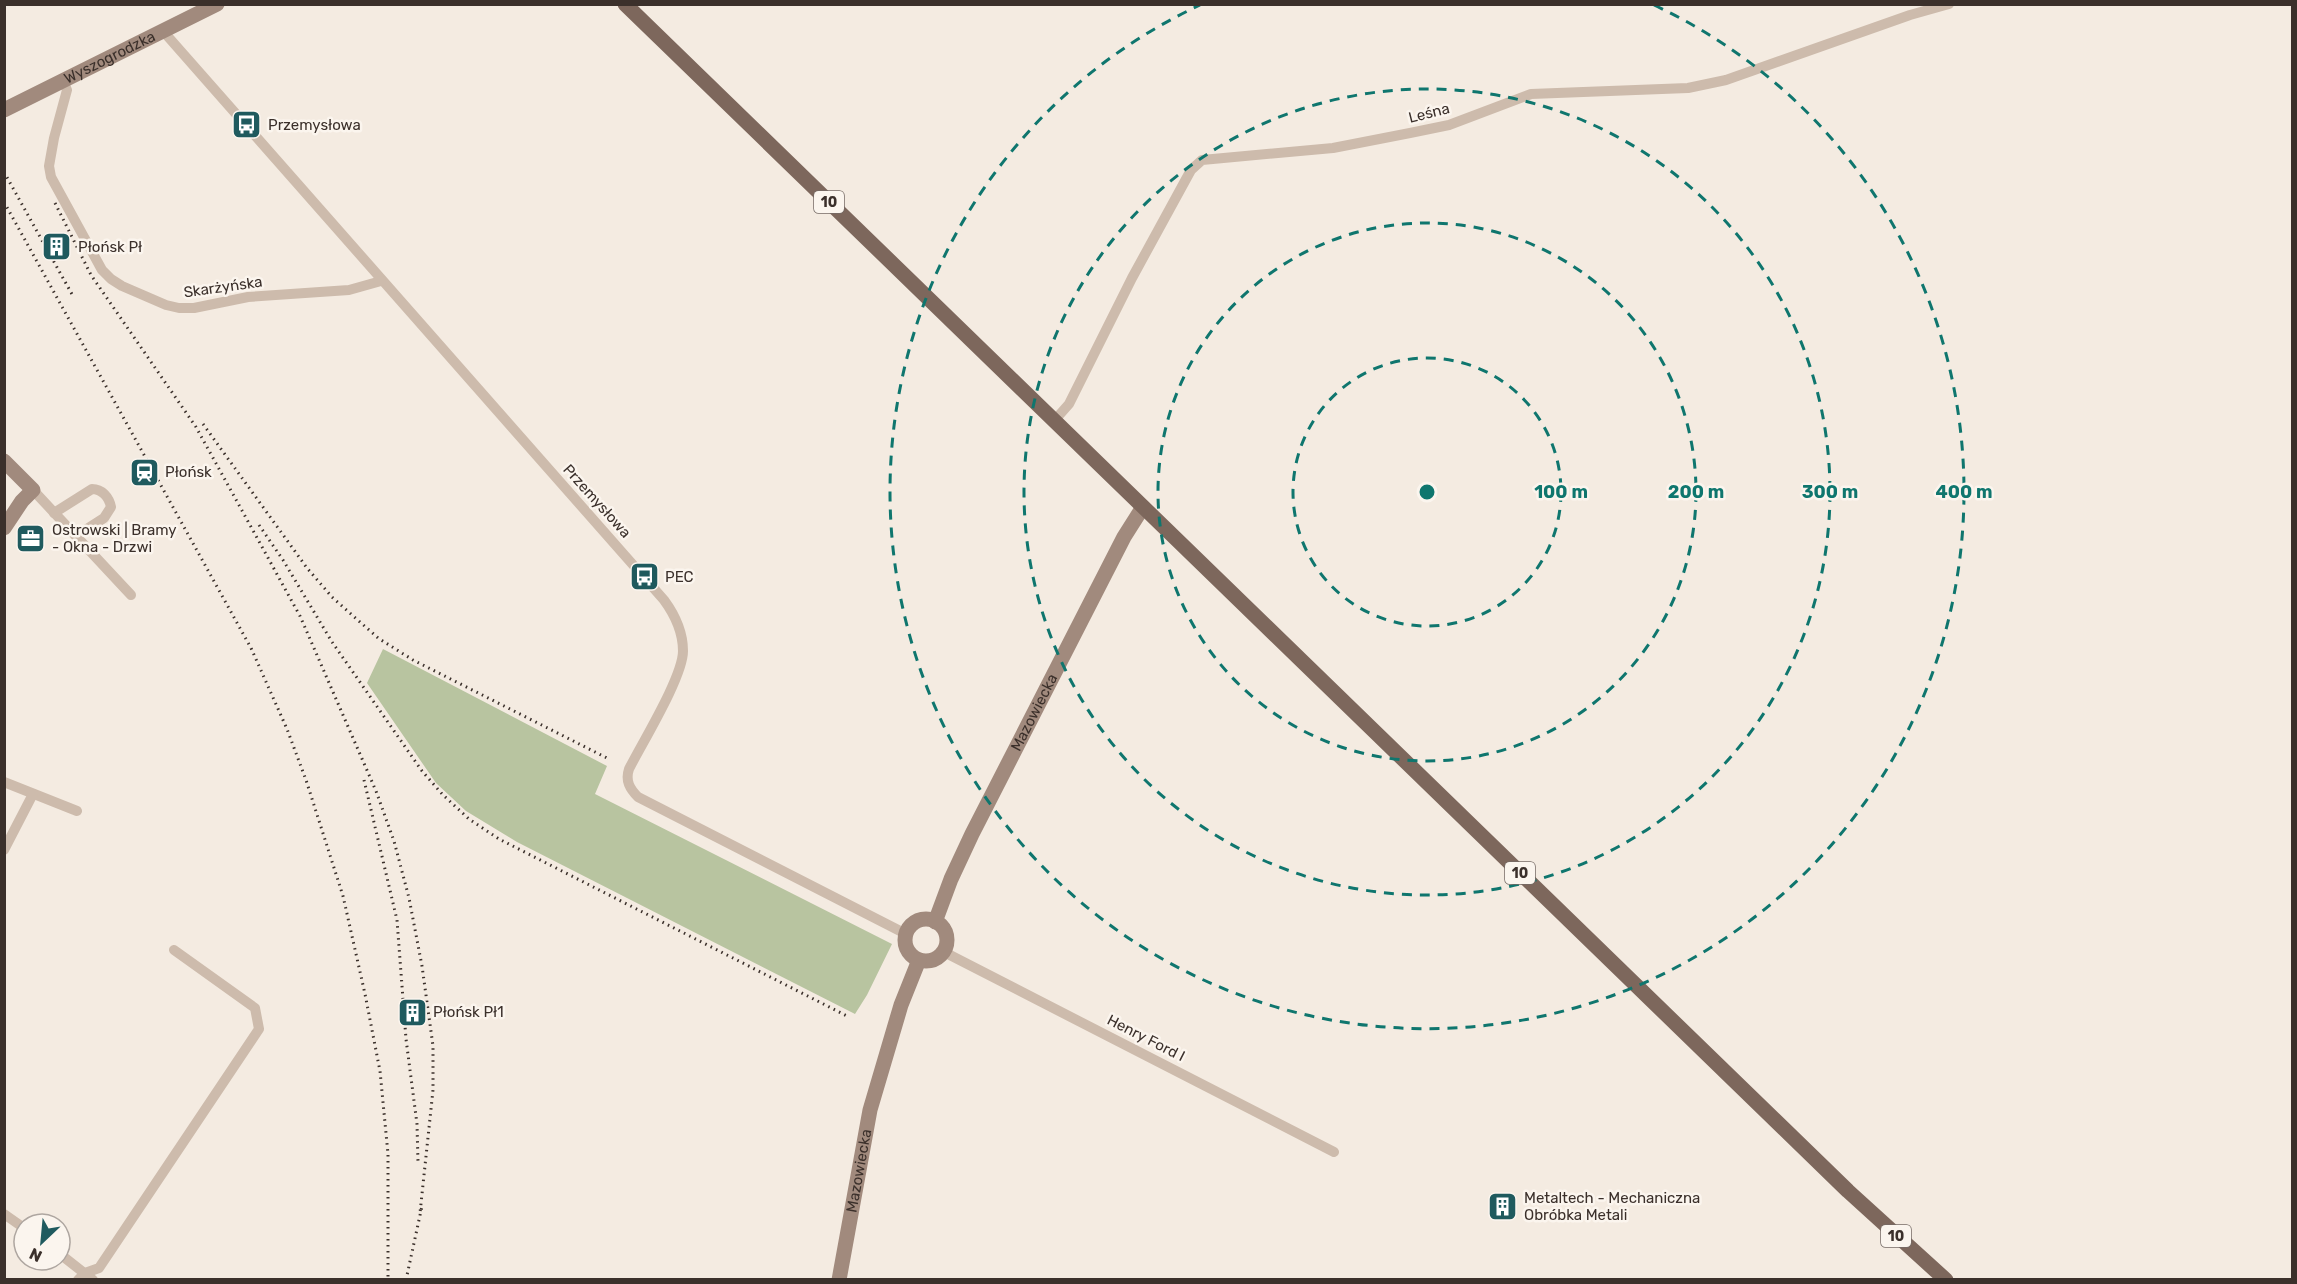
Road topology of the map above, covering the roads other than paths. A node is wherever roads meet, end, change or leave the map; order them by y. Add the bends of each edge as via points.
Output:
1 (217, 4) edge
2 (625, 4) edge
3 (1949, 4) edge
4 (163, 31) junction
5 (63, 81) junction
6 (4, 111) edge
7 (381, 281) junction
8 (1054, 421) junction
9 (4, 461) edge
10 (33, 490) junction
11 (1143, 507) junction
12 (54, 513) junction
13 (4, 528) edge
14 (76, 536) junction
15 (131, 595) dead end
16 (4, 782) edge
17 (33, 794) junction
18 (77, 811) dead end
19 (4, 850) edge
20 (935, 922) junction
21 (906, 934) junction
22 (174, 950) dead end
23 (944, 952) junction
24 (920, 960) junction
25 (1334, 1152) dead end
26 (72, 1265) edge
27 (85, 1277) edge
28 (839, 1280) edge
29 (1946, 1280) edge

1 - 4 street, Wyszogrodzka
2 - 8 main road, 10
3 - 8 street, Leśna via 1726,81 1688,88 1531,94 1449,125 1410,133 1333,148 1202,160 1191,170 1132,278 1069,404
4 - 5 street, Wyszogrodzka
4 - 7 street, Przemysłowa
5 - 6 street, Wyszogrodzka
5 - 7 street, Skarżyńska via 67,90 54,138 51,177 102,270 111,279 166,306 179,308 248,297 349,290
7 - 21 street, Przemysłowa via 673,612 681,632 683,653 678,674 629,769 630,790
8 - 11 main road, 10
9 - 10 street
10 - 12 street
10 - 13 street
11 - 20 street, Mazowiecka via 1118,546 972,834
11 - 29 main road, 10 via 1848,1191
12 - 14 street
12 - 14 street via 92,489 107,497 111,507 108,514
14 - 15 street
16 - 17 street
17 - 18 street
17 - 19 street
20 - 21 street via 921,920
20 - 23 street via 945,931
21 - 24 street via 907,949
22 - 27 street via 255,1008 259,1029 99,1268
23 - 24 street via 935,959
23 - 25 street, Henry Ford I
24 - 28 street, Mazowiecka via 901,1005 870,1110
26 - 27 street

